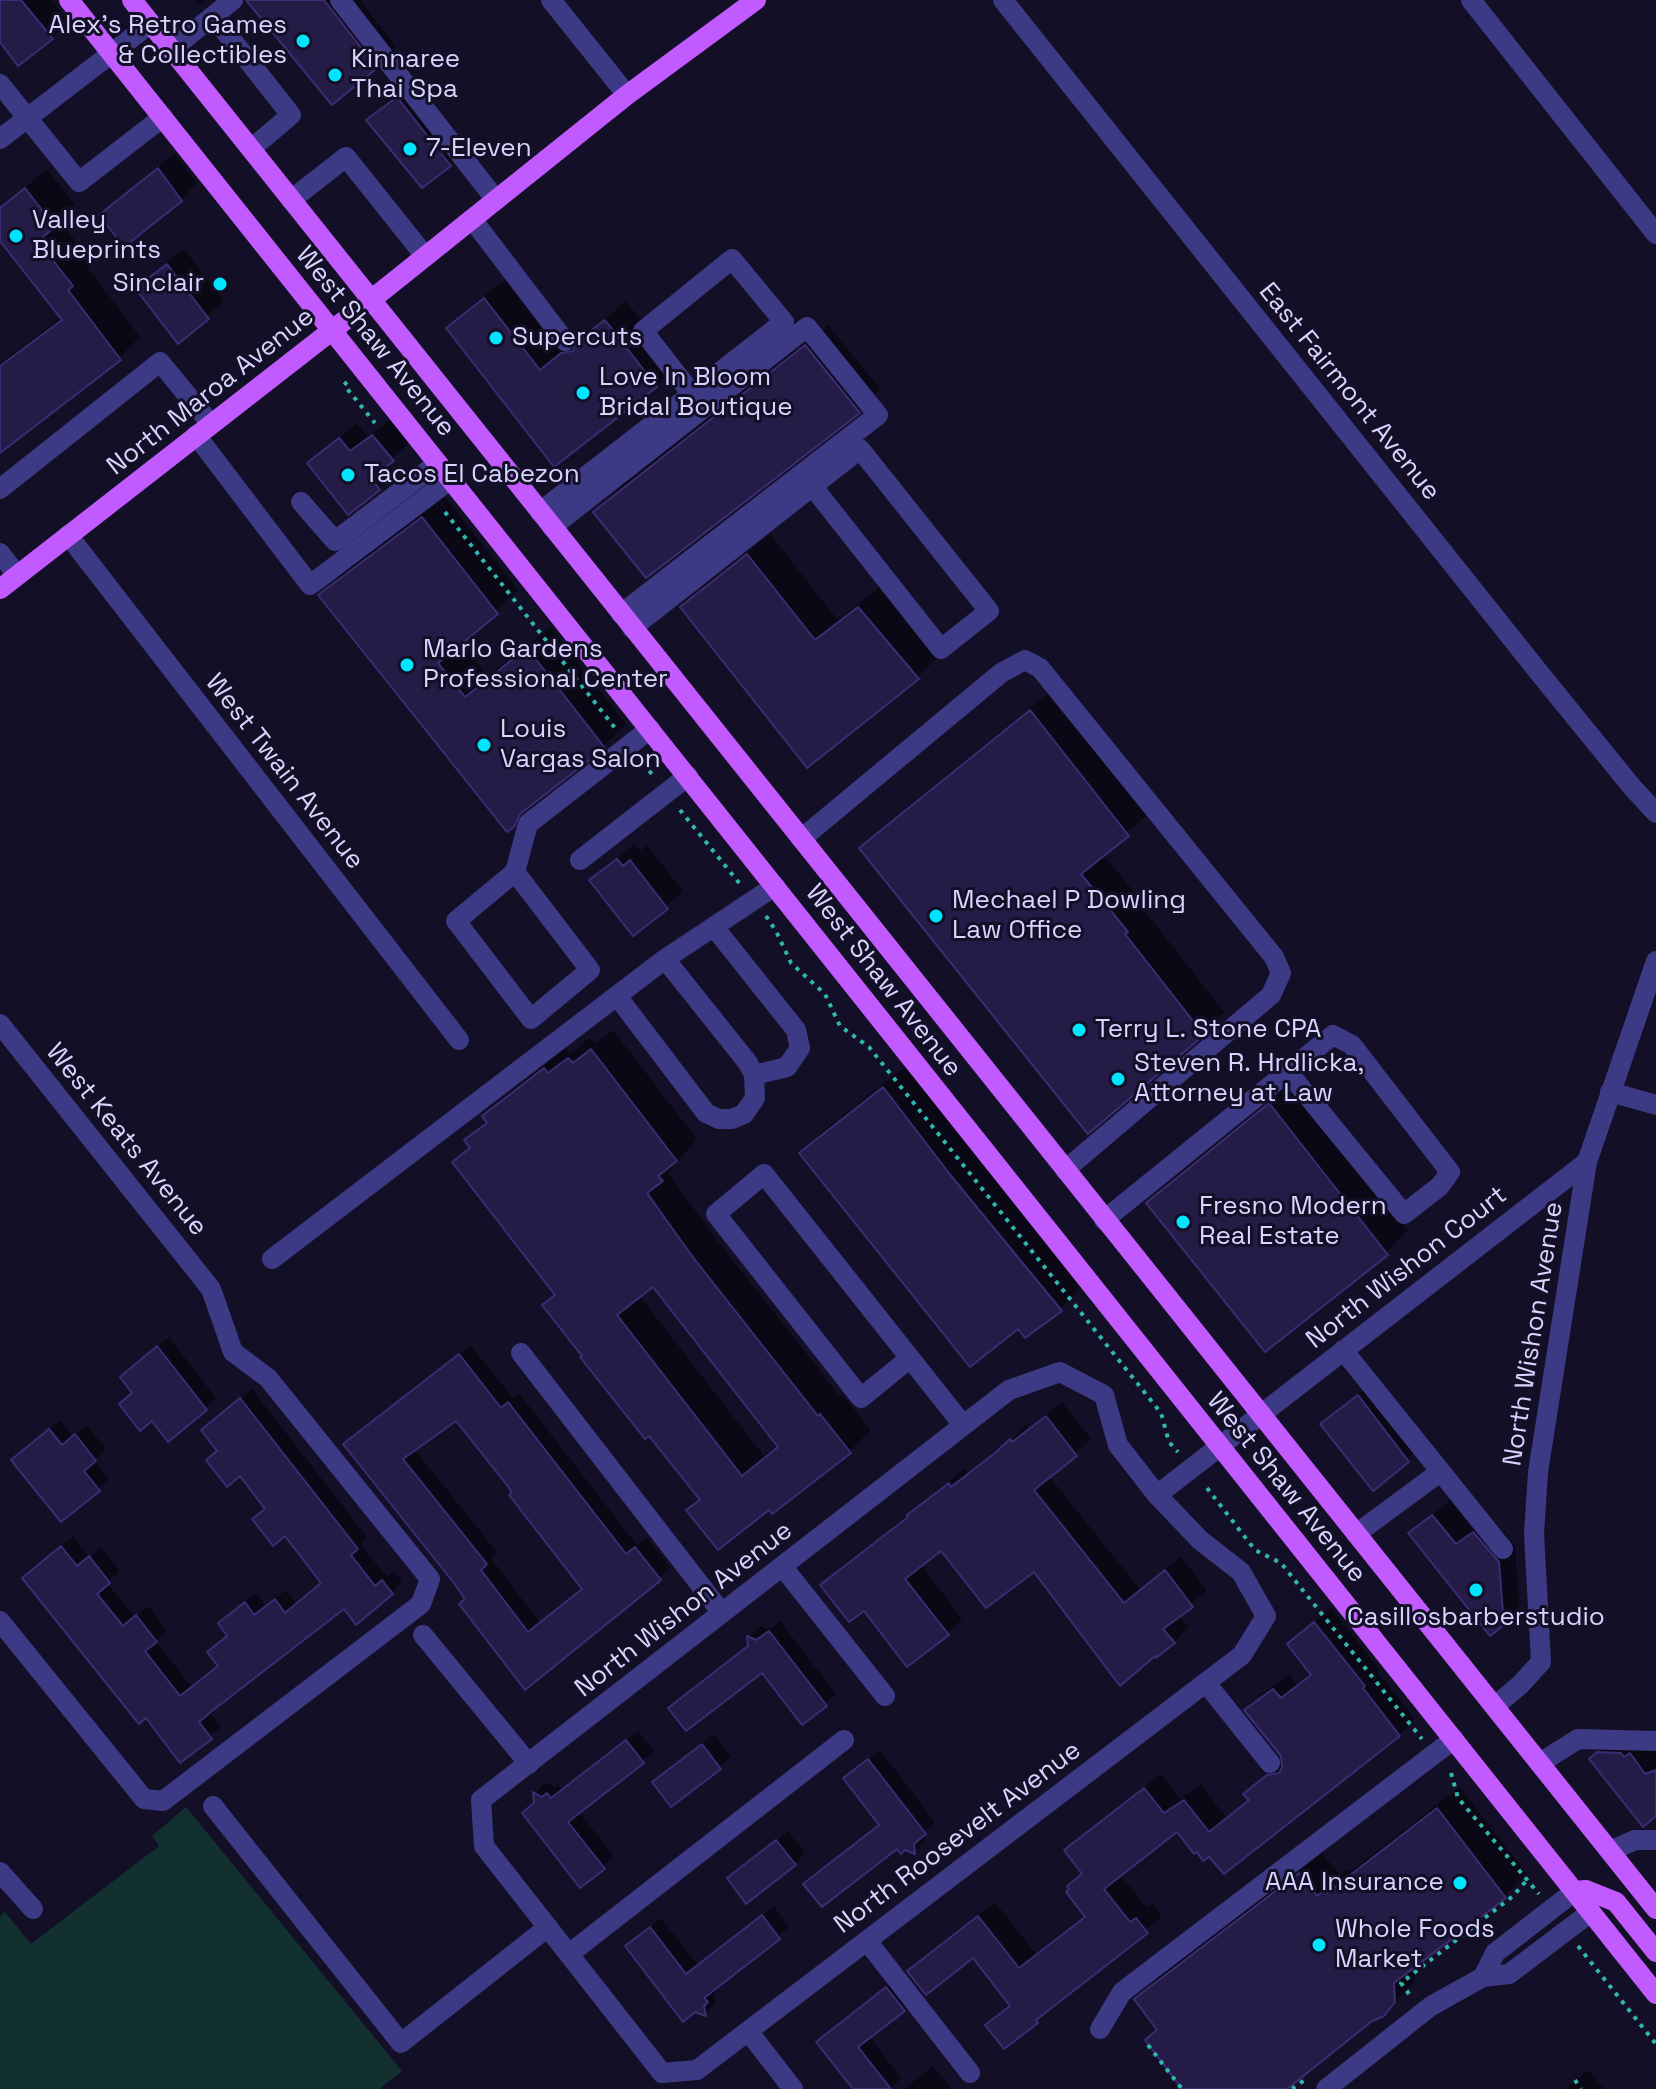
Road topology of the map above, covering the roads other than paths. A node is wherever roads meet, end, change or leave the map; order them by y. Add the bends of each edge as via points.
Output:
1 (69, 0) edge
2 (132, 0) edge
3 (233, 0) edge
4 (340, 0) edge
5 (551, 0) edge
6 (756, 0) edge
7 (1003, 0) edge
8 (1471, 0) edge
9 (213, 16) junction
10 (151, 23) junction
11 (172, 49) junction
12 (112, 54) junction
13 (0, 84) edge
14 (627, 95) junction
15 (163, 117) junction
16 (27, 118) junction
17 (0, 139) edge
18 (251, 149) junction
19 (291, 200) junction
20 (496, 200) junction
21 (472, 219) junction
22 (1656, 234) edge
23 (425, 256) junction
24 (371, 300) junction
25 (332, 330) junction
26 (565, 341) dead end
27 (692, 394) junction
28 (204, 430) junction
29 (445, 471) junction
30 (813, 487) junction
31 (0, 489) edge
32 (301, 502) dead end
33 (546, 520) junction
34 (68, 535) junction
35 (0, 553) edge
36 (17, 575) junction
37 (0, 589) edge
38 (627, 621) junction
39 (650, 729) junction
40 (688, 776) junction
41 (1656, 813) edge
42 (801, 839) junction
43 (580, 860) dead end
44 (515, 872) junction
45 (775, 886) junction
46 (714, 927) junction
47 (665, 959) junction
48 (1656, 961) edge
49 (617, 996) junction
50 (0, 1024) edge
51 (459, 1040) dead end
52 (1288, 1072) junction
53 (754, 1075) junction
54 (1610, 1092) junction
55 (1656, 1105) edge
56 (1587, 1162) junction
57 (1065, 1170) junction
58 (1104, 1220) junction
59 (272, 1259) dead end
60 (1343, 1350) junction
61 (521, 1353) dead end
62 (910, 1358) junction
63 (1260, 1414) junction
64 (963, 1425) junction
65 (1219, 1446) junction
66 (1440, 1472) junction
67 (1157, 1495) junction
68 (1356, 1534) junction
69 (1503, 1549) dead end
70 (782, 1566) junction
71 (722, 1613) junction
72 (1266, 1616) joint
73 (0, 1621) edge
74 (423, 1635) dead end
75 (1206, 1683) junction
76 (885, 1696) dead end
77 (1495, 1706) junction
78 (1454, 1739) junction
79 (844, 1740) dead end
80 (1656, 1741) edge
81 (1270, 1763) dead end
82 (1540, 1763) junction
83 (529, 1764) junction
84 (213, 1806) dead end
85 (1656, 1840) edge
86 (1610, 1851) junction
87 (0, 1872) edge
88 (1575, 1891) junction
89 (33, 1909) dead end
90 (1656, 1909) edge
91 (1591, 1912) junction
92 (548, 1927) junction
93 (867, 1941) junction
94 (1656, 1952) edge
95 (569, 1954) junction
96 (1483, 1977) junction
97 (1656, 1994) edge
98 (1100, 2029) dead end
99 (748, 2031) junction
100 (662, 2073) joint
101 (970, 2073) dead end
102 (1321, 2080) edge
103 (793, 2089) edge

1 - 12 main road, West Shaw Avenue
2 - 10 main road, West Shaw Avenue
3 - 9 street
4 - 20 street
5 - 14 street
6 - 14 main road, North Maroa Avenue
7 - 41 street, East Fairmont Avenue
8 - 22 street
9 - 11 street
9 - 18 street via 291,115
10 - 11 main road, West Shaw Avenue
10 - 12 street
11 - 18 main road, West Shaw Avenue
12 - 15 main road, West Shaw Avenue
12 - 16 street
13 - 16 street
14 - 20 main road, North Maroa Avenue
15 - 16 street via 79,182
15 - 25 main road, West Shaw Avenue
16 - 17 street
18 - 19 main road, West Shaw Avenue
19 - 23 street via 346,157
19 - 24 main road, West Shaw Avenue
20 - 21 main road, North Maroa Avenue
21 - 23 main road, North Maroa Avenue
21 - 26 street
23 - 24 main road, North Maroa Avenue
24 - 25 main road, North Maroa Avenue
24 - 33 main road, West Shaw Avenue
25 - 28 main road, North Maroa Avenue
25 - 29 main road, West Shaw Avenue
27 - 27 street via 784,322 732,259 643,331
27 - 33 street
28 - 29 street via 310,585
28 - 31 street via 160,362
28 - 34 main road, North Maroa Avenue
29 - 32 street via 335,541
29 - 39 main road, West Shaw Avenue
30 - 30 street via 860,449 989,611 941,649
30 - 38 street
33 - 38 main road, West Shaw Avenue
33 - 38 street via 807,327 878,415
34 - 36 main road, North Maroa Avenue
34 - 51 street, West Twain Avenue
35 - 36 street
36 - 37 main road, North Maroa Avenue
38 - 42 main road, West Shaw Avenue
39 - 40 main road, West Shaw Avenue
39 - 44 street via 528,824
40 - 43 street
40 - 45 main road, West Shaw Avenue
42 - 57 main road, West Shaw Avenue
42 - 57 street via 1001,673 1025,660 1040,668 1274,957 1281,973 1271,995
44 - 44 street via 456,921 531,1019 590,970
45 - 46 street
45 - 65 main road, West Shaw Avenue
46 - 47 street
46 - 53 street via 796,1030 800,1048 787,1067
47 - 49 street
47 - 53 street
48 - 54 street, North Wishon Avenue
49 - 53 street via 706,1113 719,1119 744,1114 755,1098
49 - 59 street
50 - 73 street, West Keats Avenue via 211,1289 233,1352 268,1378 430,1579 421,1604 163,1801 144,1799
52 - 52 street via 1333,1035 1352,1045 1450,1172 1404,1214
52 - 58 street
54 - 55 street
54 - 56 street, North Wishon Avenue
56 - 60 street, North Wishon Court
56 - 77 street, North Wishon Avenue via 1538,1472 1534,1534 1541,1662
57 - 58 main road, West Shaw Avenue
58 - 63 main road, West Shaw Avenue
60 - 63 street, North Wishon Court
60 - 66 street
61 - 71 street
62 - 62 street via 764,1174 716,1214 861,1398
62 - 64 street
63 - 65 street
63 - 68 main road, West Shaw Avenue
64 - 67 street, North Wishon Avenue via 1009,1390 1060,1372 1104,1395 1118,1445
64 - 70 street, North Wishon Avenue
65 - 67 street
65 - 78 main road, West Shaw Avenue
66 - 68 street
66 - 69 street
67 - 72 street, North Wishon Avenue via 1200,1540 1241,1572
68 - 77 main road, West Shaw Avenue
70 - 71 street, North Wishon Avenue
70 - 76 street
71 - 83 street, North Wishon Avenue
72 - 75 street, North Roosevelt Avenue via 1242,1655
74 - 83 street
75 - 81 street
75 - 93 street, North Roosevelt Avenue
77 - 82 main road, West Shaw Avenue
78 - 88 main road, West Shaw Avenue
78 - 98 street via 1122,1992
79 - 95 street
80 - 82 street via 1578,1739
82 - 86 main road, West Shaw Avenue
83 - 92 street, North Wishon Avenue via 481,1800 484,1846
84 - 92 street via 401,2043
85 - 86 street via 1635,1840
86 - 90 main road, West Shaw Avenue
87 - 89 street
88 - 91 main road, West Shaw Avenue
88 - 94 main road via 1616,1902
88 - 96 street via 1495,1953
91 - 96 street via 1509,1974
91 - 97 main road, West Shaw Avenue
92 - 95 street, North Wishon Avenue
93 - 99 street, North Roosevelt Avenue
93 - 101 street
95 - 100 street, North Wishon Avenue
96 - 102 street
99 - 100 street, North Roosevelt Avenue via 697,2070
99 - 103 street

